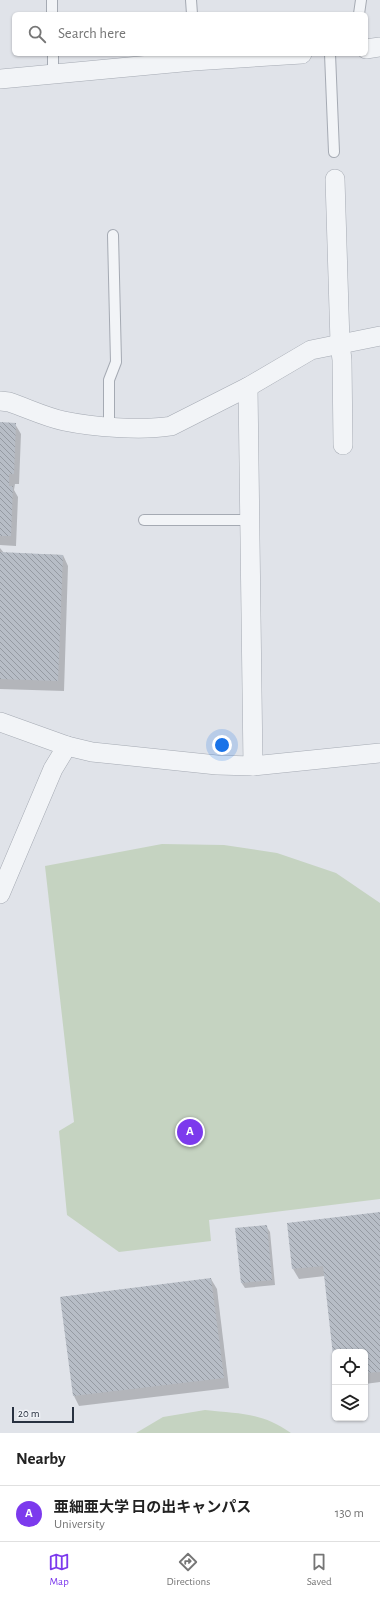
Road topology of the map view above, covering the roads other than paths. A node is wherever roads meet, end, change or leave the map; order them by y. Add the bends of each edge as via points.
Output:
1 (52, 0) edge
2 (192, 0) edge
3 (361, 0) edge
4 (52, 12) edge
5 (192, 12) edge
6 (359, 12) edge
7 (380, 47) edge
8 (368, 49) edge
9 (53, 56) edge
10 (229, 56) edge
11 (330, 56) edge
12 (193, 57) edge
13 (53, 74) junction
14 (0, 79) edge
15 (334, 152) dead end
16 (335, 179) dead end
17 (113, 235) dead end
18 (380, 336) edge
19 (340, 343) junction
20 (248, 387) junction
21 (0, 401) edge
22 (109, 427) junction
23 (343, 445) dead end
24 (144, 520) dead end
25 (250, 520) junction
26 (0, 722) edge
27 (67, 746) junction
28 (380, 752) edge
29 (253, 766) junction
30 (0, 894) edge

1 - 4 lane
2 - 5 lane
3 - 6 lane
7 - 8 street
9 - 13 lane
10 - 12 street
11 - 15 lane
12 - 13 street
13 - 14 street
16 - 19 street
17 - 22 lane via 116,362 109,380
18 - 19 street
19 - 20 street via 311,350
19 - 23 street
20 - 22 street via 171,426
20 - 25 street
21 - 22 street via 63,421
24 - 25 lane
25 - 29 street
26 - 27 street
27 - 29 street via 92,752 217,765
27 - 30 street via 53,769
28 - 29 street

